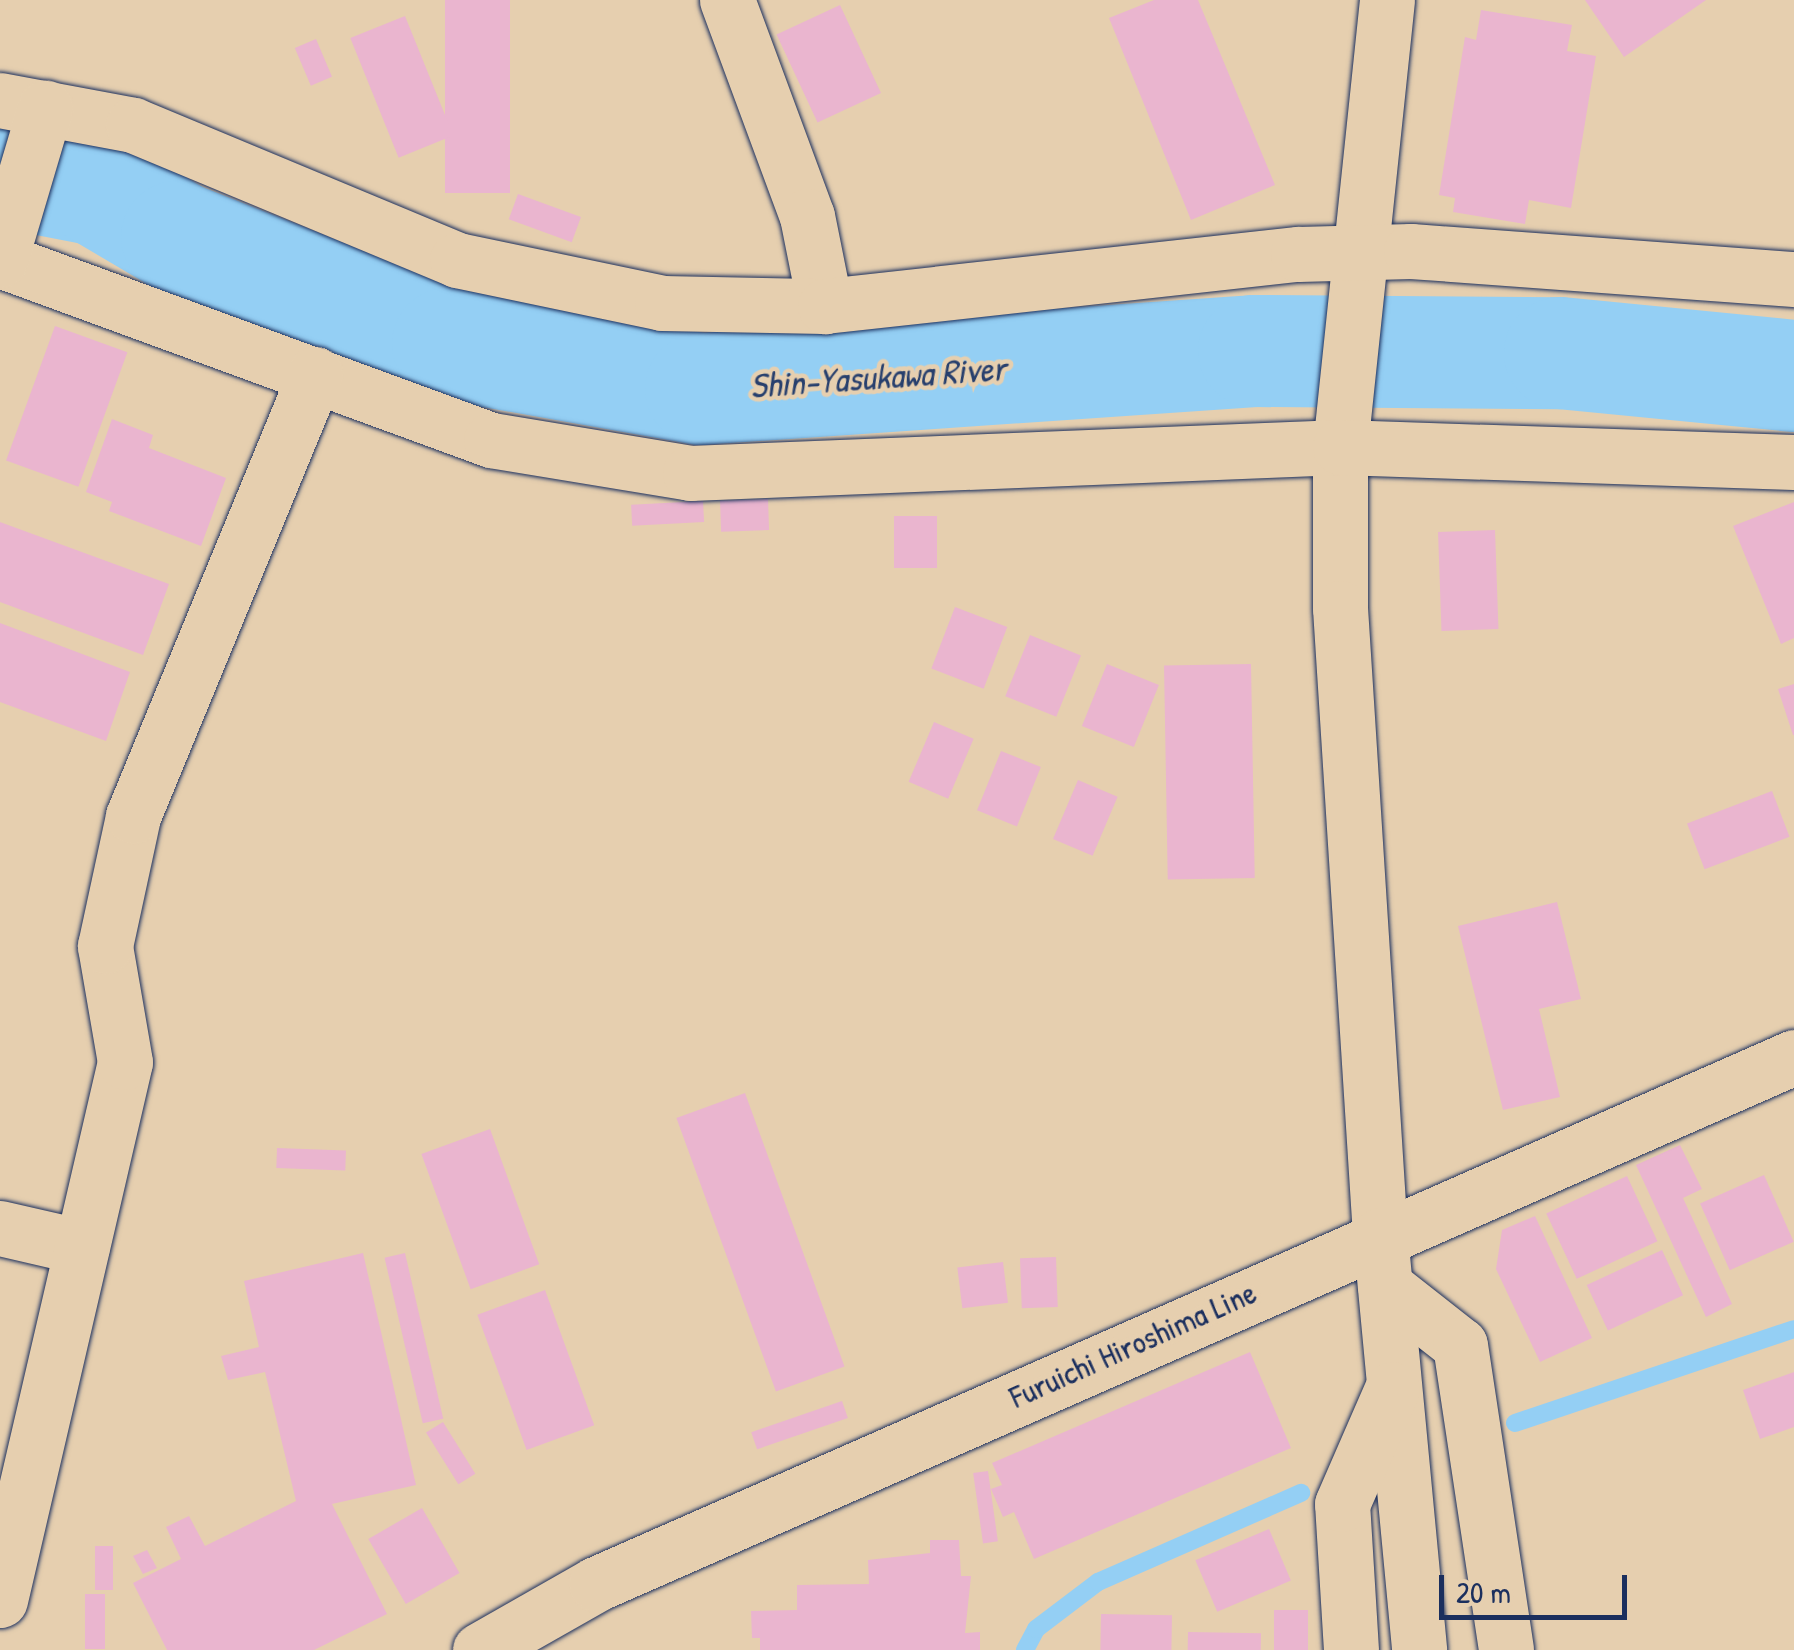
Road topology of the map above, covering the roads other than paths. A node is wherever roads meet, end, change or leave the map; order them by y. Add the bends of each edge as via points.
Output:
1 (728, 0) edge
2 (1387, 0) edge
3 (28, 115) edge
4 (2, 255) edge
5 (1359, 267) junction
6 (1794, 279) edge
7 (825, 306) junction
8 (316, 374) junction
9 (1342, 429) junction
10 (1794, 462) edge
11 (1794, 1057) edge
12 (0, 1228) edge
13 (82, 1247) junction
14 (1382, 1260) junction
15 (1394, 1384) junction
16 (16, 1460) edge
17 (0, 1600) edge
18 (480, 1650) edge
19 (1351, 1650) edge
20 (1420, 1650) edge
21 (1506, 1650) edge

1 - 7 street via 807,216
2 - 5 street
3 - 4 street
3 - 7 street via 133,125 457,260 662,303
4 - 8 street
5 - 6 street via 1411,251
5 - 7 street via 1298,254
5 - 9 street
8 - 9 street via 491,440 690,474
8 - 13 street via 133,816 105,946 126,1062
9 - 10 street
9 - 14 street via 1340,608
11 - 14 street, Furuichi Hiroshima Line
12 - 13 street
13 - 16 street
14 - 15 street
14 - 18 street, Furuichi Hiroshima Line via 596,1584
14 - 21 street via 1460,1346
15 - 19 street via 1342,1504
15 - 20 street
16 - 17 street

